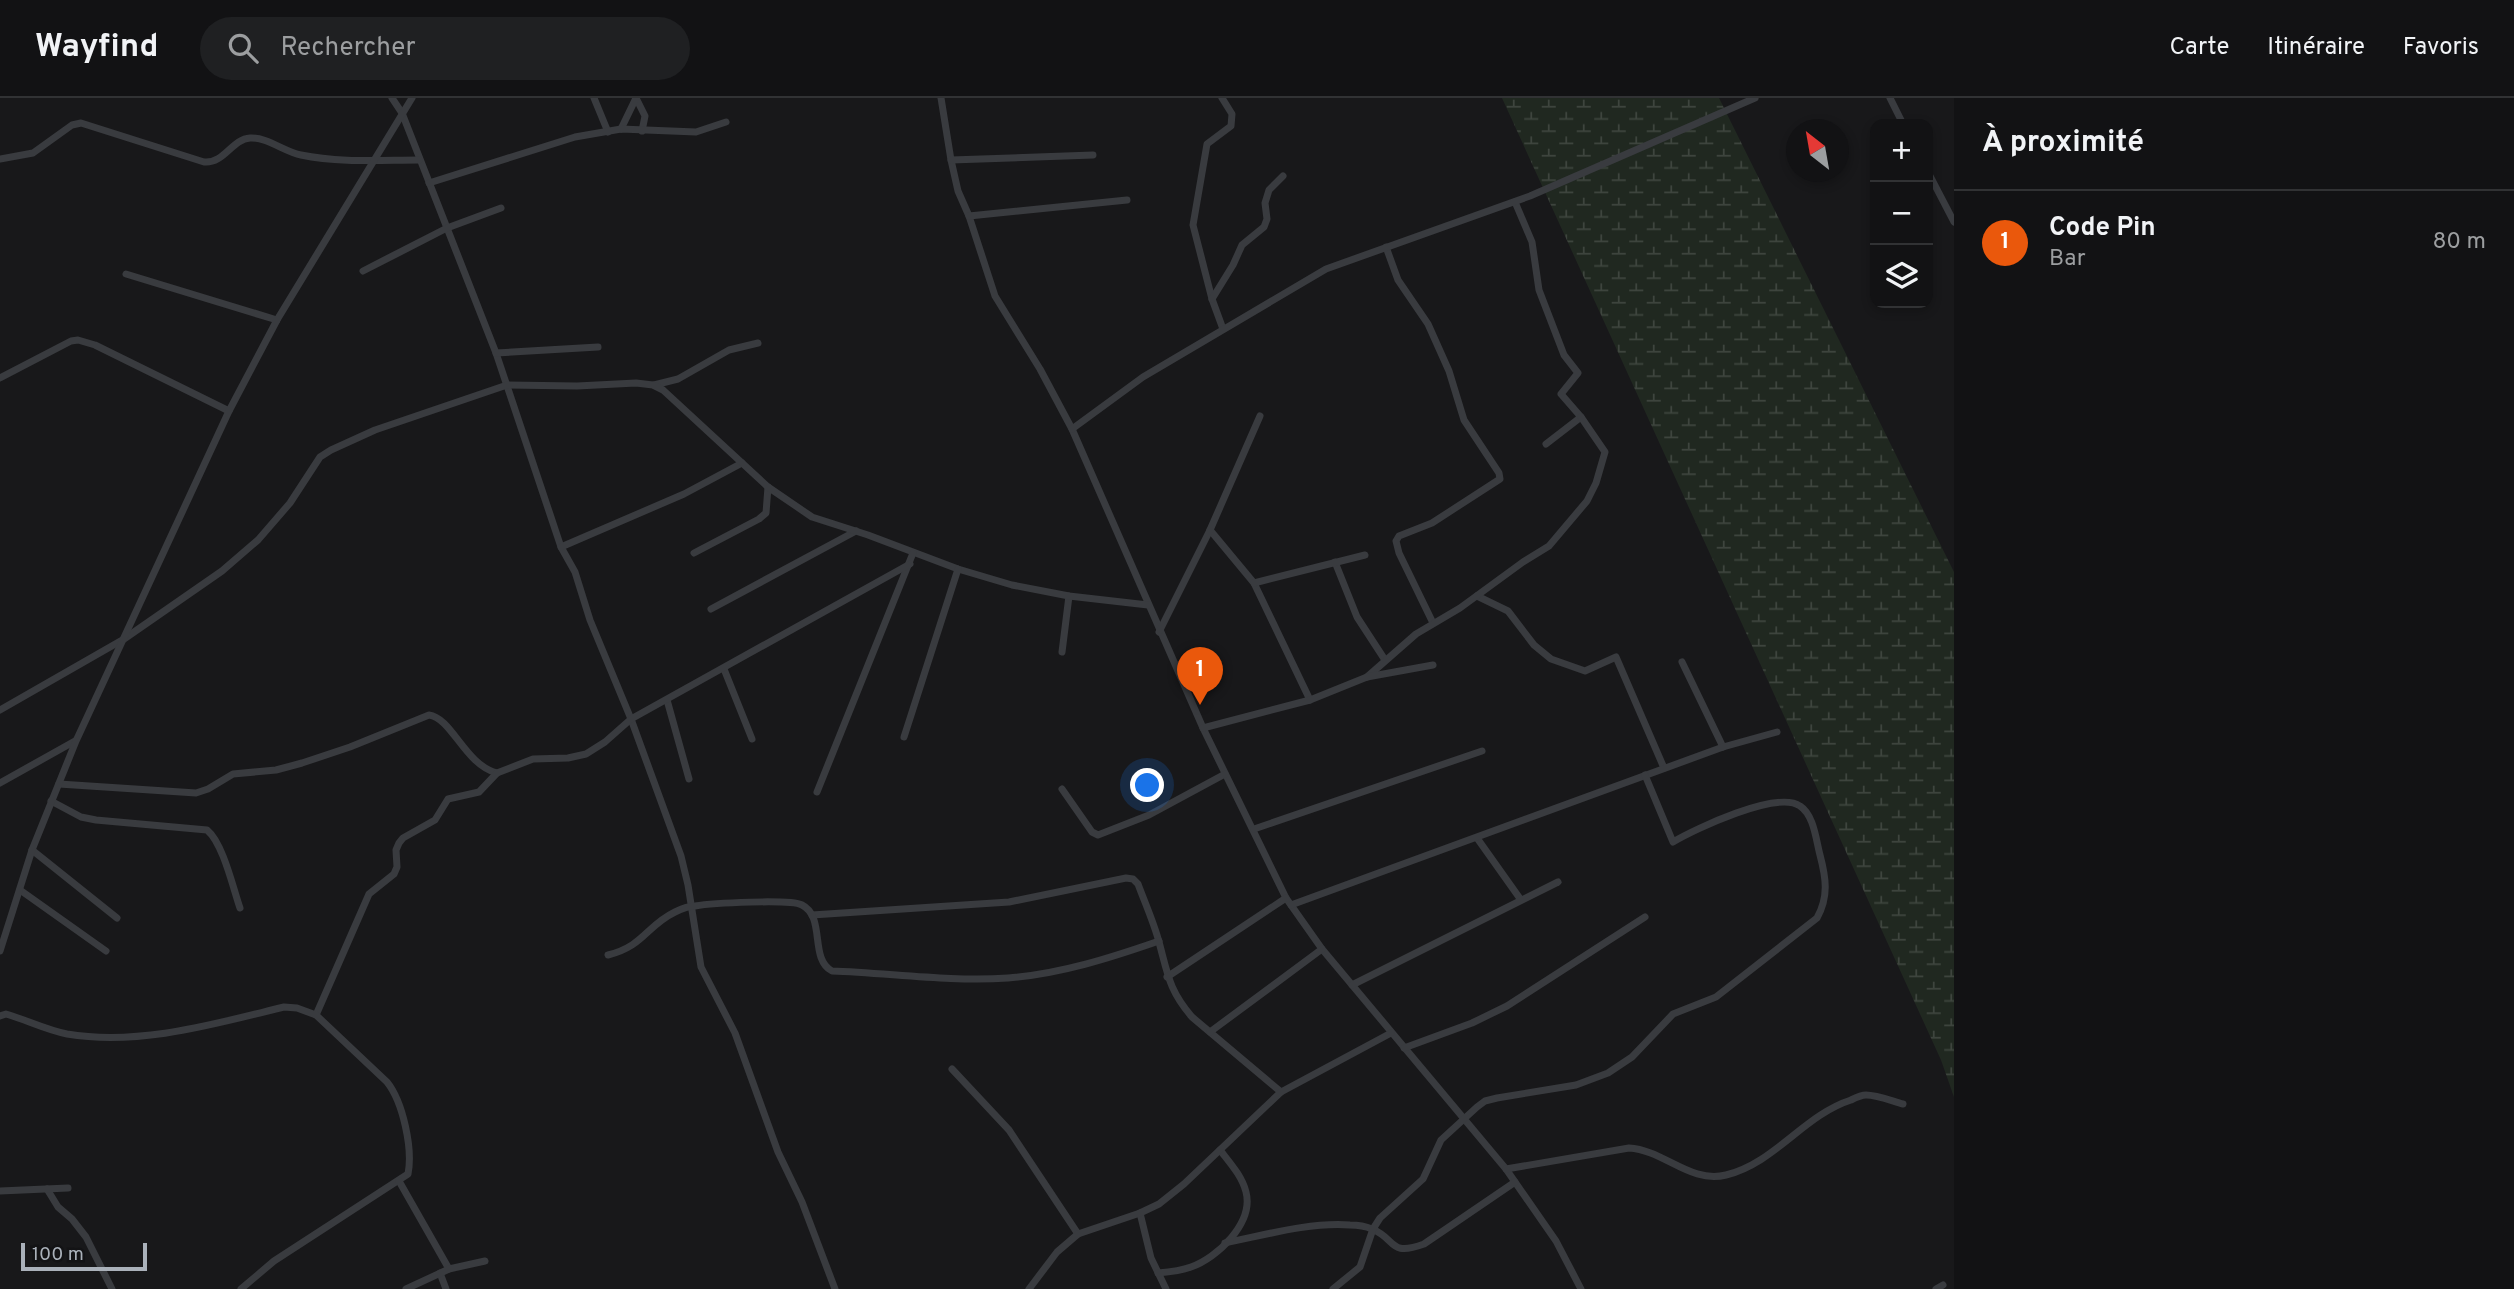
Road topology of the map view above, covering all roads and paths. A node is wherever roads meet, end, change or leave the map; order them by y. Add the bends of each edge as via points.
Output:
1 (392, 98) edge
2 (412, 98) edge
3 (594, 98) edge
4 (636, 98) edge
5 (941, 98) edge
6 (1222, 98) edge
7 (1755, 98) edge
8 (1890, 98) edge
9 (402, 113) junction
10 (1900, 119) edge
11 (726, 122) dead end
12 (621, 130) junction
13 (642, 131) junction
14 (608, 132) junction
15 (1093, 155) dead end
16 (0, 159) edge
17 (374, 160) junction
18 (419, 160) junction
19 (951, 160) junction
20 (1283, 176) dead end
21 (1933, 182) edge
22 (429, 183) junction
23 (1127, 200) dead end
24 (1515, 202) junction
25 (501, 208) dead end
26 (969, 216) junction
27 (1954, 222) edge
28 (447, 228) junction
29 (1386, 247) junction
30 (363, 271) dead end
31 (126, 274) dead end
32 (1212, 299) junction
33 (277, 320) junction
34 (1223, 329) junction
35 (758, 343) dead end
36 (598, 347) dead end
37 (496, 353) junction
38 (0, 378) edge
39 (508, 385) junction
40 (653, 385) junction
41 (229, 411) junction
42 (1260, 416) dead end
43 (1581, 417) junction
44 (1072, 429) junction
45 (1546, 443) dead end
46 (742, 463) junction
47 (768, 487) junction
48 (1210, 530) junction
49 (856, 531) junction
50 (561, 547) junction
51 (695, 553) dead end
52 (913, 553) junction
53 (1365, 555) dead end
54 (1335, 562) junction
55 (909, 565) junction
56 (958, 569) junction
57 (1254, 583) junction
58 (1069, 596) junction
59 (1476, 596) junction
60 (1148, 606) junction
61 (711, 610) dead end
62 (1433, 623) junction
63 (1159, 632) junction
64 (124, 639) junction
65 (1062, 652) dead end
66 (1385, 660) junction
67 (1682, 662) dead end
68 (1433, 665) dead end
69 (724, 669) junction
70 (1367, 677) junction
71 (667, 700) junction
72 (1310, 700) junction
73 (0, 710) edge
74 (631, 719) junction
75 (1203, 727) junction
76 (1777, 732) dead end
77 (904, 737) dead end
78 (751, 738) dead end
79 (76, 741) junction
80 (1723, 747) junction
81 (1482, 751) dead end
82 (1664, 768) junction
83 (497, 773) junction
84 (1225, 774) junction
85 (1645, 775) junction
86 (689, 779) dead end
87 (0, 782) edge
88 (59, 784) junction
89 (1062, 789) dead end
90 (817, 792) dead end
91 (51, 801) junction
92 (1254, 829) junction
93 (1477, 838) junction
94 (32, 850) junction
95 (1558, 882) dead end
96 (20, 890) junction
97 (1521, 900) junction
98 (1288, 902) junction
99 (691, 906) junction
100 (240, 908) dead end
101 (812, 915) junction
102 (1645, 917) dead end
103 (117, 918) dead end
104 (1159, 941) junction
105 (1322, 949) junction
106 (0, 951) edge
107 (106, 951) dead end
108 (608, 955) dead end
109 (1167, 977) junction
110 (1352, 985) junction
111 (316, 1015) junction
112 (0, 1016) edge
113 (1210, 1032) junction
114 (1391, 1033) junction
115 (1404, 1048) junction
116 (953, 1069) dead end
117 (1281, 1092) junction
118 (1903, 1104) dead end
119 (1464, 1118) junction
120 (1220, 1150) junction
121 (1506, 1169) junction
122 (399, 1181) junction
123 (1515, 1182) junction
124 (68, 1188) dead end
125 (47, 1189) junction
126 (0, 1191) edge
127 (1140, 1213) junction
128 (1373, 1229) junction
129 (1078, 1234) junction
130 (1225, 1243) junction
131 (485, 1261) dead end
132 (449, 1269) junction
133 (440, 1273) junction
134 (1158, 1273) junction
135 (112, 1289) edge
136 (241, 1289) edge
137 (406, 1289) edge
138 (446, 1289) edge
139 (835, 1289) edge
140 (1029, 1289) edge
141 (1166, 1289) edge
142 (1333, 1289) edge
143 (1581, 1289) edge

1 - 9 street
2 - 9 street
3 - 14 street
4 - 12 street
4 - 13 street via 645,116
5 - 19 street
6 - 32 street via 1232,114 1231,126 1207,144 1194,225
7 - 24 street
8 - 10 street
9 - 17 street
9 - 18 street
11 - 13 street via 695,132
12 - 13 street
12 - 14 street
14 - 22 street via 554,143
15 - 19 street
16 - 17 street via 33,153 81,123 204,162 215,161 251,138 300,155
17 - 18 street
17 - 33 street
18 - 22 street
19 - 26 street
20 - 32 street via 1269,190 1264,227 1242,245
21 - 27 street
22 - 28 street
23 - 26 street
24 - 29 street
24 - 43 street via 1532,242 1539,290 1564,355 1578,373 1561,394
25 - 28 street
26 - 44 street via 995,296
28 - 30 street
28 - 37 street
29 - 34 street via 1326,269
29 - 62 street via 1398,280 1433,335 1464,420 1500,479 1396,541
31 - 33 street
32 - 34 street
33 - 41 street
34 - 44 street via 1143,377
35 - 40 street via 729,350 678,379
36 - 37 street
37 - 39 street
38 - 41 street via 79,340
39 - 40 street
39 - 50 street
39 - 64 street via 375,430 320,457 258,540 222,571
40 - 46 street
41 - 64 street
42 - 48 street
43 - 45 street
43 - 59 street via 1605,452 1587,501 1549,546
44 - 60 street
46 - 47 street
46 - 50 street via 684,494
47 - 49 street via 812,517
47 - 51 street via 766,513
48 - 57 street
48 - 63 street
49 - 52 street
49 - 61 street
50 - 74 street via 575,572
52 - 55 street
52 - 56 street
53 - 54 street
54 - 57 street
54 - 66 street via 1357,617
55 - 69 street
55 - 90 street
56 - 58 street
56 - 77 street
57 - 72 street
58 - 60 street
58 - 65 street
59 - 62 street
59 - 82 street via 1508,611 1551,659 1585,671 1616,657
60 - 63 street
62 - 66 street
63 - 75 street
64 - 73 street
64 - 79 street
66 - 70 street
67 - 80 street
68 - 70 street
69 - 71 street
69 - 78 street
70 - 72 street
71 - 74 street
71 - 86 street
72 - 75 street
74 - 83 street via 586,754 538,758
74 - 99 street via 681,856
75 - 84 street
76 - 80 street
79 - 87 street
79 - 88 street
80 - 82 street
81 - 92 street
82 - 85 street
83 - 88 street via 474,759 442,720 429,715 302,763 233,774 196,793
83 - 111 street via 479,792 448,799 435,820 399,843 394,874 369,894
84 - 89 street via 1149,815 1098,835
84 - 92 street
85 - 93 street
85 - 119 street via 1673,842 1770,803 1801,806 1813,827 1826,875 1823,907 1817,918 1716,997 1672,1014 1632,1057 1608,1073 1576,1085 1485,1101
88 - 91 street
91 - 94 street
91 - 100 street via 96,820 207,830 213,834
92 - 98 street
93 - 97 street
93 - 98 street
94 - 96 street
94 - 103 street
95 - 97 street
96 - 106 street
96 - 107 street
97 - 110 street
98 - 105 street
98 - 109 street
99 - 101 street via 796,903
99 - 108 street via 662,920 631,947
99 - 139 street via 701,967 739,1041 778,1152
101 - 104 street via 1009,902 1126,878 1138,884
101 - 104 street via 824,965 832,971 1006,978 1069,968
102 - 115 street via 1497,1011
104 - 109 street
105 - 110 street
105 - 113 street
109 - 113 street via 1181,1004
110 - 114 street
111 - 112 street via 284,1007 193,1028 101,1037 67,1034
111 - 122 street via 395,1092 404,1115 409,1163 408,1174
113 - 117 street
114 - 115 street
114 - 117 street
115 - 119 street
116 - 129 street via 1009,1130
117 - 120 street
118 - 121 street via 1866,1095 1842,1102 1754,1163 1725,1175 1694,1174 1649,1152 1629,1148
119 - 121 street
119 - 128 street via 1441,1140 1423,1179
120 - 127 street via 1171,1196
120 - 130 street via 1247,1194 1241,1222
121 - 123 street
122 - 132 street
122 - 136 street via 274,1261
123 - 128 street via 1412,1248 1396,1248
123 - 143 street via 1556,1241
124 - 125 street
125 - 126 street
125 - 135 street via 86,1237
127 - 129 street
127 - 134 street
128 - 130 street via 1312,1227
128 - 142 street via 1360,1267
129 - 140 street via 1057,1252
130 - 134 street via 1192,1267
131 - 132 street
132 - 133 street
133 - 137 street
133 - 138 street
134 - 141 street

